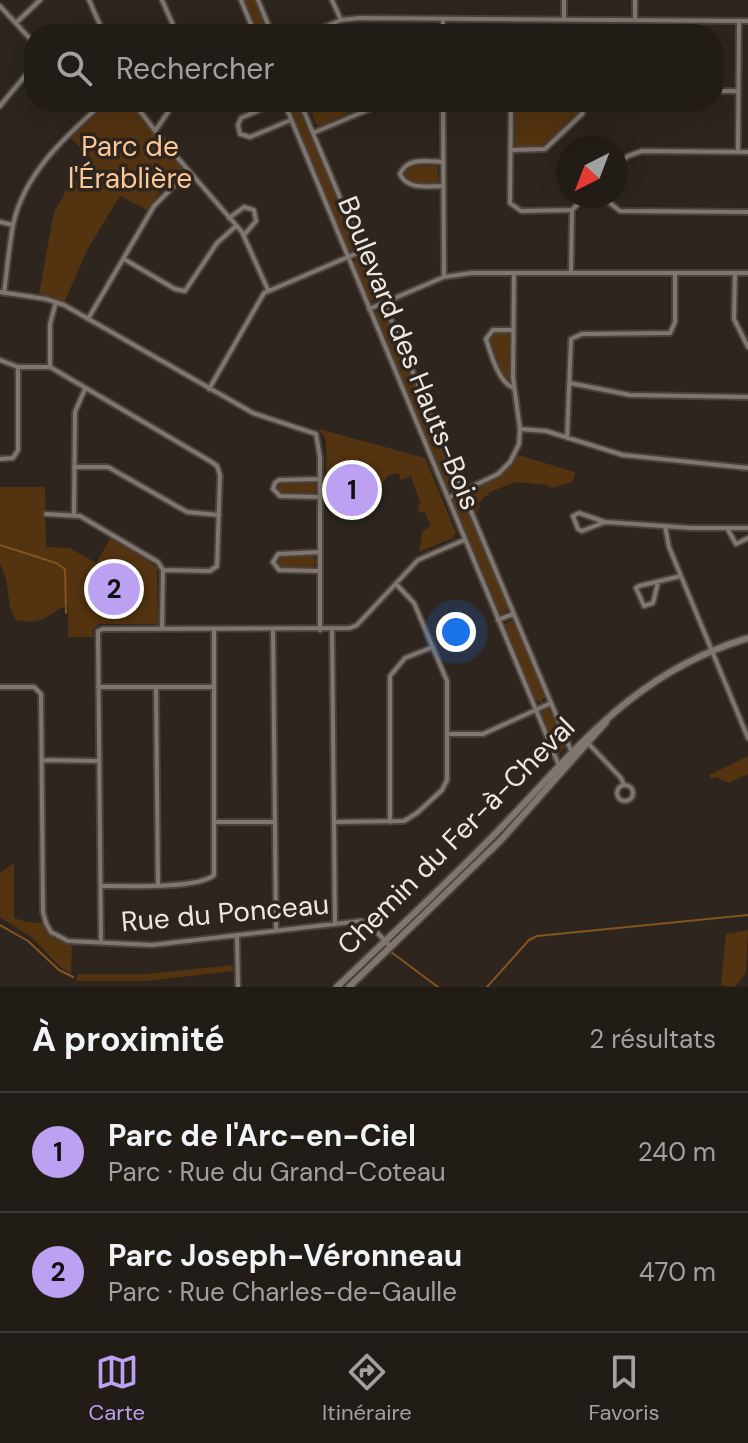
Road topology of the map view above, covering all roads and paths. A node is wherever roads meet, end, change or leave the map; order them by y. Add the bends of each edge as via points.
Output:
1 (40, 0) edge
2 (89, 0) edge
3 (162, 0) edge
4 (241, 0) edge
5 (258, 0) edge
6 (332, 0) edge
7 (564, 0) edge
8 (635, 0) edge
9 (0, 6) edge
10 (443, 19) junction
11 (564, 19) junction
12 (341, 20) junction
13 (635, 20) junction
14 (739, 21) junction
15 (748, 21) edge
16 (16, 23) junction
17 (100, 24) edge
18 (173, 24) edge
19 (251, 24) edge
20 (268, 24) edge
21 (332, 24) edge
22 (443, 24) edge
23 (24, 32) edge
24 (24, 77) edge
25 (724, 91) edge
26 (738, 91) junction
27 (0, 106) edge
28 (94, 112) edge
29 (141, 112) edge
30 (168, 112) edge
31 (256, 112) edge
32 (287, 112) edge
33 (304, 112) edge
34 (363, 112) edge
35 (443, 112) edge
36 (511, 112) edge
37 (582, 112) edge
38 (291, 120) junction
39 (155, 131) junction
40 (313, 133) junction
41 (511, 150) junction
42 (738, 152) junction
43 (748, 152) edge
44 (628, 156) edge
45 (442, 162) junction
46 (188, 172) junction
47 (443, 186) junction
48 (616, 208) edge
49 (572, 210) joint
50 (748, 212) edge
51 (229, 218) junction
52 (0, 222) edge
53 (13, 225) junction
54 (236, 226) junction
55 (244, 235) junction
56 (362, 251) junction
57 (347, 257) junction
58 (123, 259) junction
59 (514, 273) junction
60 (571, 273) junction
61 (748, 273) edge
62 (675, 274) junction
63 (735, 274) junction
64 (444, 277) junction
65 (268, 290) junction
66 (2, 293) edge
67 (56, 302) junction
68 (384, 302) junction
69 (369, 309) junction
70 (88, 319) junction
71 (513, 330) junction
72 (748, 347) edge
73 (0, 360) edge
74 (18, 367) junction
75 (50, 367) junction
76 (570, 383) junction
77 (514, 388) junction
78 (85, 389) junction
79 (209, 389) junction
80 (748, 397) edge
81 (520, 429) junction
82 (567, 438) junction
83 (0, 459) edge
84 (74, 467) junction
85 (748, 468) edge
86 (320, 479) junction
87 (463, 492) junction
88 (320, 497) junction
89 (448, 498) junction
90 (46, 514) dead end
91 (74, 514) junction
92 (219, 515) junction
93 (605, 522) junction
94 (665, 526) junction
95 (727, 528) junction
96 (748, 528) edge
97 (748, 538) edge
98 (464, 540) junction
99 (320, 552) junction
100 (163, 570) junction
101 (320, 571) junction
102 (681, 576) junction
103 (658, 582) junction
104 (396, 584) junction
105 (513, 614) junction
106 (498, 620) junction
107 (162, 628) junction
108 (214, 629) junction
109 (273, 629) junction
110 (332, 629) junction
111 (320, 630) junction
112 (748, 638) edge
113 (433, 647) junction
114 (712, 650) junction
115 (0, 687) edge
116 (98, 687) junction
117 (156, 687) junction
118 (214, 687) junction
119 (551, 703) junction
120 (535, 711) junction
121 (448, 734) junction
122 (748, 738) edge
123 (586, 741) junction
124 (571, 751) junction
125 (575, 759) junction
126 (42, 760) junction
127 (99, 761) junction
128 (558, 765) junction
129 (562, 773) junction
130 (624, 785) dead end
131 (215, 822) junction
132 (275, 822) junction
133 (335, 822) junction
134 (390, 822) junction
135 (101, 886) junction
136 (158, 886) junction
137 (409, 916) junction
138 (335, 923) junction
139 (276, 931) junction
140 (237, 935) junction
141 (398, 939) junction
142 (101, 943) junction
143 (388, 943) junction
144 (343, 986) edge
145 (238, 987) edge

1 - 16 street
2 - 17 street
3 - 18 street
4 - 19 street
5 - 20 street
6 - 12 street
7 - 11 street
8 - 13 street
9 - 16 street
10 - 11 street
10 - 12 street
10 - 22 street
11 - 13 street
12 - 21 street
13 - 14 street
14 - 15 street
14 - 26 street
16 - 23 street
24 - 27 street
25 - 26 street
26 - 42 street
28 - 53 street via 42,163
29 - 39 street
30 - 39 street
31 - 38 street via 241,118 240,134 250,137
32 - 38 street, Boulevard des Hauts-Bois
33 - 40 street, Boulevard des Hauts-Bois
34 - 40 street
35 - 45 street
36 - 41 street
37 - 41 street via 545,149
38 - 57 street, Boulevard des Hauts-Bois
39 - 46 street
40 - 56 street, Boulevard des Hauts-Bois
41 - 49 street via 513,207
42 - 43 street
42 - 44 street via 642,151
45 - 47 street
45 - 47 street via 408,162 400,174 409,185
46 - 51 street
46 - 58 street via 157,202
47 - 64 street
48 - 50 street
49 - 60 street
51 - 54 street
51 - 55 street via 243,207 253,209 256,221
52 - 53 street
53 - 66 street
54 - 55 street
54 - 58 street via 215,246 185,291
55 - 65 street
56 - 57 street
56 - 68 street, Boulevard des Hauts-Bois
57 - 65 street
57 - 69 street, Boulevard des Hauts-Bois
58 - 70 street
59 - 60 street
59 - 64 street
59 - 71 street
60 - 62 street
61 - 63 street
62 - 63 street
62 - 76 street via 671,332 574,336
63 - 72 street via 735,321
64 - 68 street
65 - 79 street
66 - 67 street
67 - 70 street
67 - 75 street
68 - 69 street
68 - 87 street, Boulevard des Hauts-Bois
69 - 89 street, Boulevard des Hauts-Bois
70 - 79 street
71 - 77 street
71 - 77 street via 493,330 486,339 503,380
73 - 74 street
74 - 75 street
74 - 83 street via 18,450 11,459
75 - 78 street
76 - 80 street via 630,395
76 - 82 street
77 - 81 street
78 - 84 street via 75,412
78 - 92 street via 215,464 220,475
79 - 86 street via 268,419 316,434
81 - 82 street
81 - 87 street via 518,446 506,467
82 - 85 street via 623,455
84 - 91 street
84 - 92 street via 108,467 189,513
86 - 88 street
86 - 88 street via 281,480 273,489 278,496
87 - 89 street
87 - 105 street, Boulevard des Hauts-Bois
88 - 99 street
89 - 98 street, Boulevard des Hauts-Bois
90 - 91 street
91 - 100 street via 153,558
92 - 100 street via 216,567
93 - 93 street via 581,513 573,516 582,531
93 - 94 street
94 - 95 street
94 - 102 street
95 - 96 street
95 - 97 street via 736,544
98 - 104 street via 420,559
98 - 106 street, Boulevard des Hauts-Bois
99 - 101 street
99 - 101 street via 278,554 273,563 281,571
100 - 107 street
101 - 111 street
102 - 103 street
102 - 114 street
103 - 103 street via 636,588 644,606 653,603
104 - 110 street via 355,626
104 - 113 street via 414,603
105 - 106 street
105 - 119 street, Boulevard des Hauts-Bois
106 - 120 street, Boulevard des Hauts-Bois
107 - 108 street
107 - 116 street via 99,630
108 - 109 street
108 - 118 street
109 - 111 street
109 - 132 street
110 - 111 street
110 - 133 street
112 - 114 street, Chemin du Fer-à-Cheval
113 - 121 street via 448,685
113 - 134 street via 404,659 390,676
114 - 122 street
114 - 123 street, Chemin du Fer-à-Cheval via 660,677
115 - 126 street, Rue du Ponceau via 40,691
116 - 117 street
116 - 127 street
117 - 118 street
117 - 136 street
118 - 131 street
119 - 120 street
119 - 124 street, Boulevard des Hauts-Bois
120 - 121 street via 483,734
120 - 128 street, Boulevard des Hauts-Bois
121 - 134 street via 445,785 412,817
123 - 124 street, Chemin du Fer-à-Cheval
123 - 125 street, Chemin du Fer-à-Cheval
123 - 130 street
124 - 125 street, Boulevard des Hauts-Bois
124 - 128 street, Chemin du Fer-à-Cheval
125 - 129 street, Chemin du Fer-à-Cheval
126 - 127 street
126 - 142 street, Rue du Ponceau via 45,920 61,939
127 - 135 street
128 - 129 street, Boulevard des Hauts-Bois
128 - 137 street, Chemin du Fer-à-Cheval via 487,843
129 - 141 street, Chemin du Fer-à-Cheval
131 - 132 street
131 - 136 street via 213,876
132 - 139 street
133 - 134 street
133 - 138 street
135 - 136 street
135 - 142 street
137 - 141 street
137 - 143 street, Chemin du Fer-à-Cheval
138 - 139 street, Rue du Ponceau
138 - 143 street, Rue du Ponceau via 364,921
139 - 140 street, Rue du Ponceau
140 - 142 street, Rue du Ponceau via 160,944
140 - 145 street
141 - 143 street, Chemin du Fer-à-Cheval
143 - 144 street, Chemin du Fer-à-Cheval

